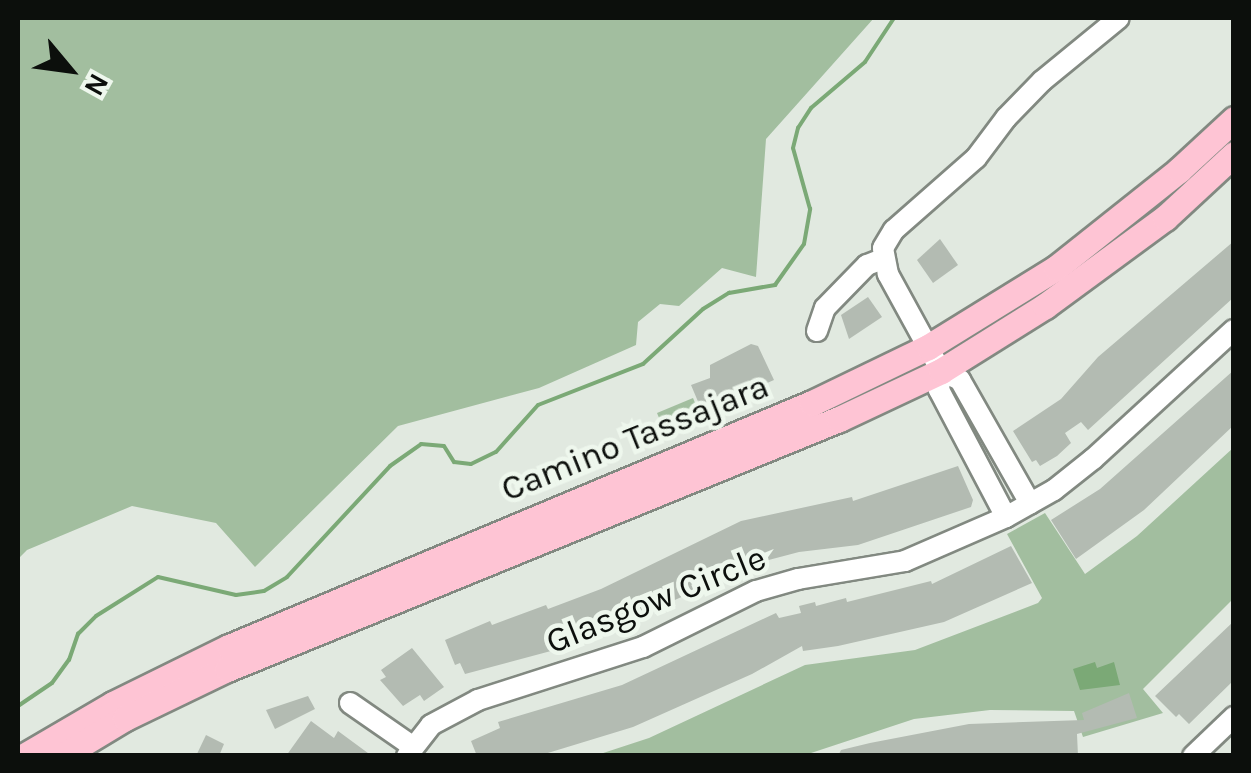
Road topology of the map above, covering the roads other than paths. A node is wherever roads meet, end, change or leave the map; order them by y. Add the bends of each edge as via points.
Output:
1 (1119, 18) edge
2 (1234, 119) edge
3 (1234, 154) edge
4 (882, 259) junction
5 (1234, 330) edge
6 (817, 331) dead end
7 (928, 347) junction
8 (941, 371) junction
9 (1030, 503) junction
10 (1006, 517) junction
11 (350, 702) dead end
12 (1234, 718) edge
13 (410, 750) edge
14 (24, 756) edge
15 (62, 756) edge
16 (1193, 756) edge

1 - 4 street via 1042,81 956,178 894,230
2 - 7 main road, Camino Tassajara via 1056,268
3 - 8 main road, Camino Tassajara via 1165,218
4 - 6 street via 867,265 826,308
4 - 7 street
5 - 9 street, Glasgow Circle via 1093,459
7 - 8 street
7 - 14 main road, Camino Tassajara via 812,403 230,647
8 - 9 street via 960,380
8 - 10 street via 940,390
8 - 15 main road, Camino Tassajara via 227,669
9 - 10 street, Glasgow Circle
10 - 13 street, Glasgow Circle via 905,561 756,591 644,647 463,706 431,725
11 - 13 street
12 - 16 street

